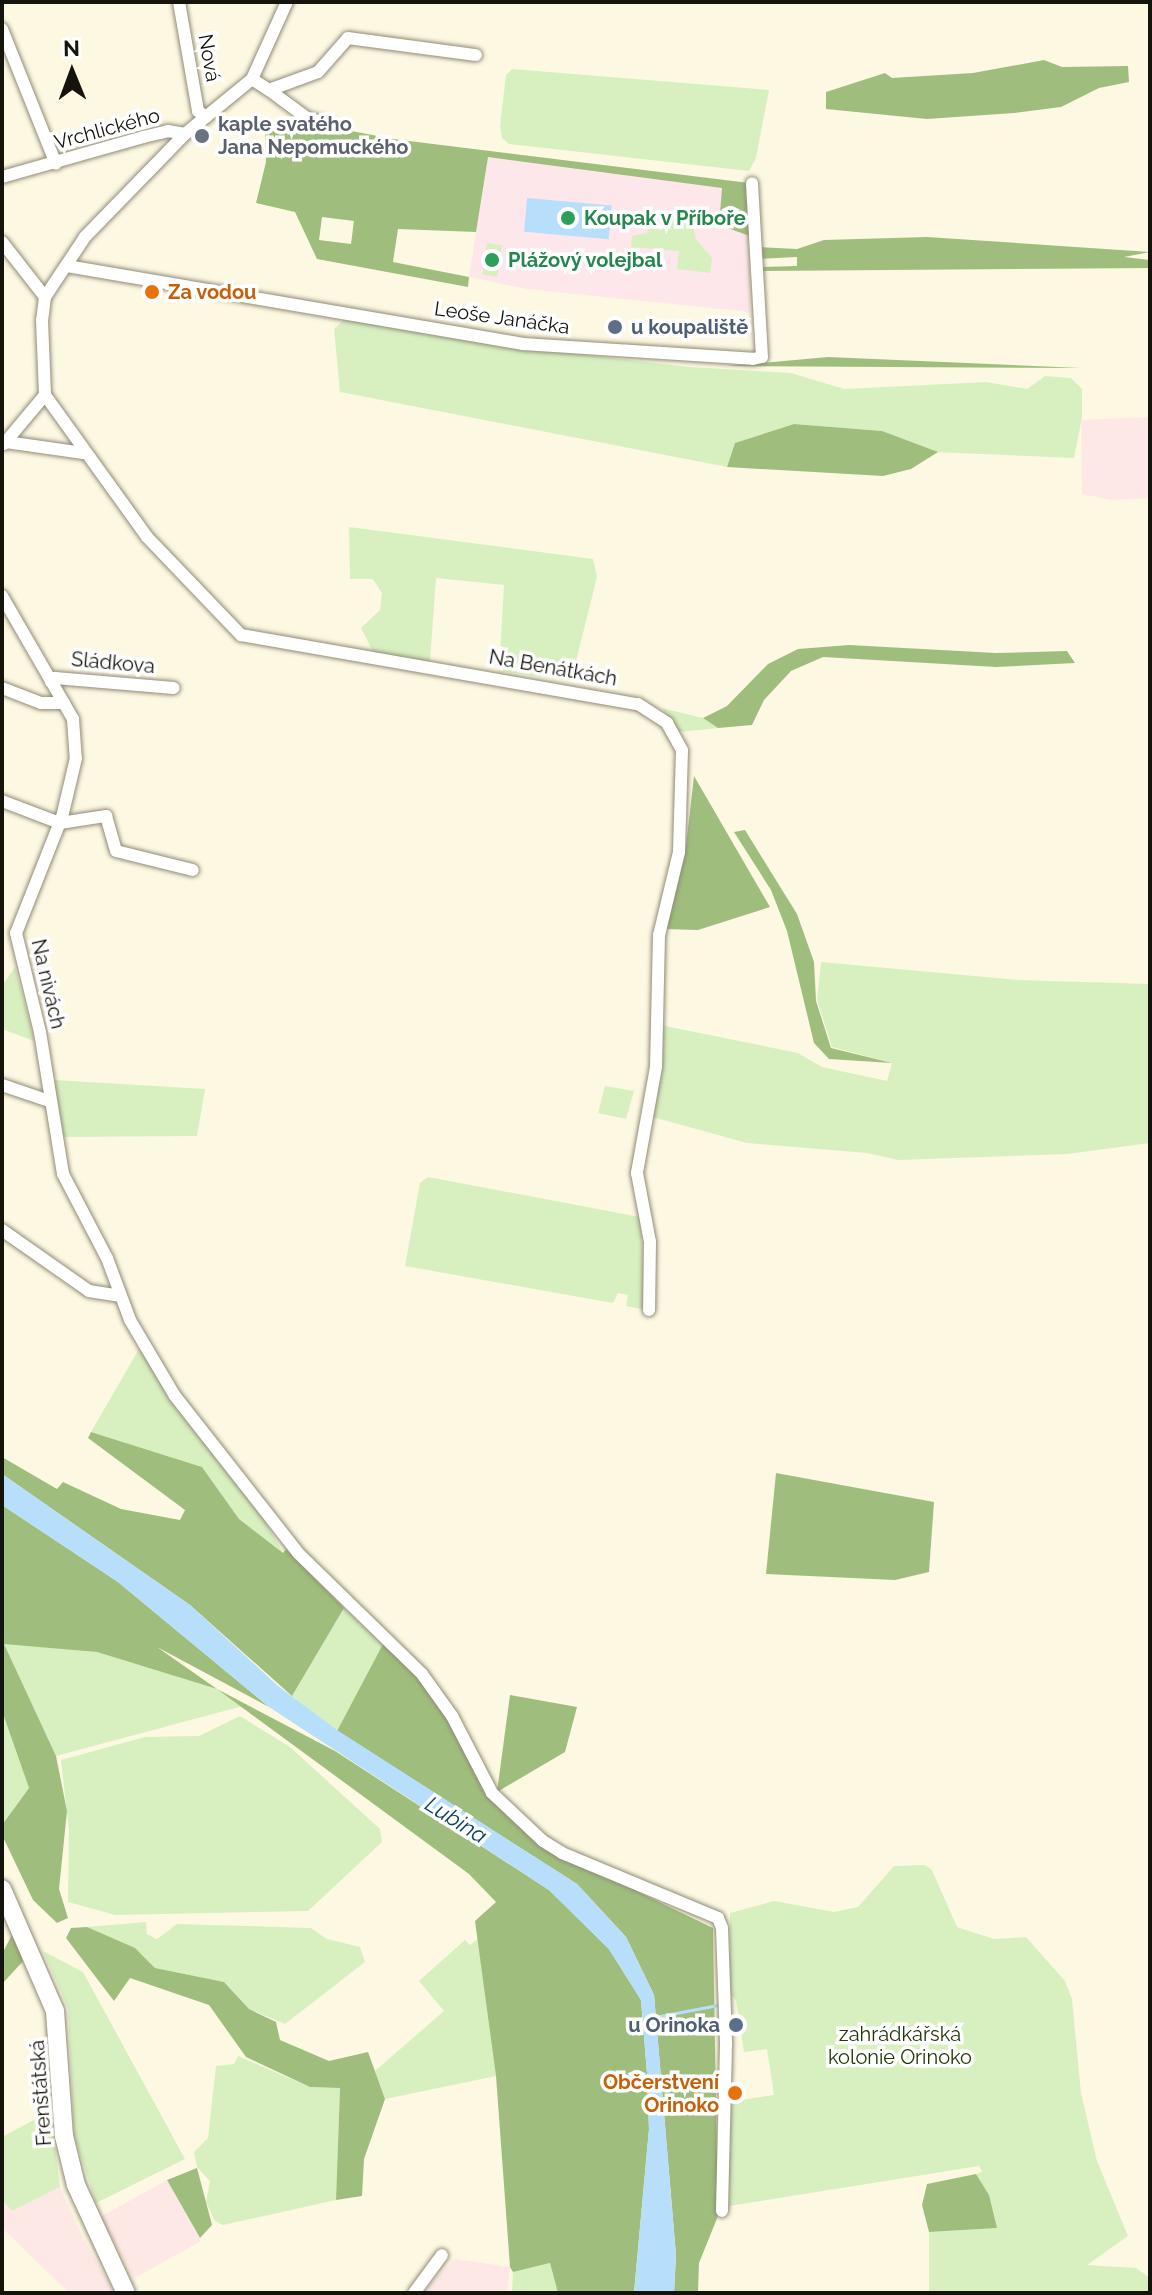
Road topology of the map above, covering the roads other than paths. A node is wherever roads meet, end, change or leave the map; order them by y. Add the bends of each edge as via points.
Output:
1 (179, 2) edge
2 (287, 2) edge
3 (2, 29) edge
4 (476, 55) dead end
5 (252, 79) junction
6 (269, 90) junction
7 (206, 117) junction
8 (330, 124) dead end
9 (185, 134) junction
10 (56, 164) junction
11 (2, 177) edge
12 (752, 183) dead end
13 (2, 242) edge
14 (67, 266) junction
15 (45, 297) junction
16 (45, 395) junction
17 (4, 444) edge
18 (83, 453) junction
19 (2, 596) edge
20 (51, 682) junction
21 (2, 688) edge
22 (174, 688) dead end
23 (64, 703) junction
24 (2, 801) edge
25 (60, 823) junction
26 (193, 870) dead end
27 (2, 931) edge
28 (16, 933) junction
29 (2, 1085) edge
30 (49, 1101) junction
31 (2, 1230) edge
32 (121, 1296) junction
33 (649, 1310) dead end
34 (2, 1889) edge
35 (722, 2211) dead end
36 (442, 2255) dead end
37 (126, 2293) edge
38 (414, 2293) edge

1 - 7 street, Nová via 198,111
2 - 5 street, Vrchlického
3 - 10 street
4 - 6 street via 348,38 318,72
5 - 6 street
5 - 7 street, Vrchlického
6 - 8 street via 307,118
7 - 9 street, Vrchlického
9 - 10 street, Vrchlického via 168,131
9 - 14 street via 85,237
10 - 11 street, Vrchlického
12 - 14 street, Leoše Janáčka via 762,344 762,357 753,359 523,344
13 - 15 street
14 - 15 street
15 - 16 street
16 - 17 street
16 - 18 street, Na Benátkách
17 - 18 street
18 - 33 street, Na Benátkách via 147,537 241,635 600,695 638,704 670,727 682,750 685,782 679,852 659,935 656,1067 637,1173 650,1242
19 - 20 street, Na nivách
20 - 22 street, Sládkova via 55,678
20 - 23 street, Na nivách
21 - 23 street via 41,703
23 - 25 street, Na nivách via 73,719 76,758
24 - 25 street
25 - 26 street via 106,816 116,851
25 - 28 street, Na nivách
27 - 28 street
28 - 30 street, Na nivách
29 - 30 street
30 - 32 street, Na nivách via 63,1174
31 - 32 street via 89,1291
32 - 35 street, Na nivách via 142,1344 175,1396 298,1553 422,1674 452,1716 492,1793 562,1853 718,1918 726,2045
34 - 37 main road, Frenštátská via 57,2024 69,2161 92,2229
36 - 38 street

